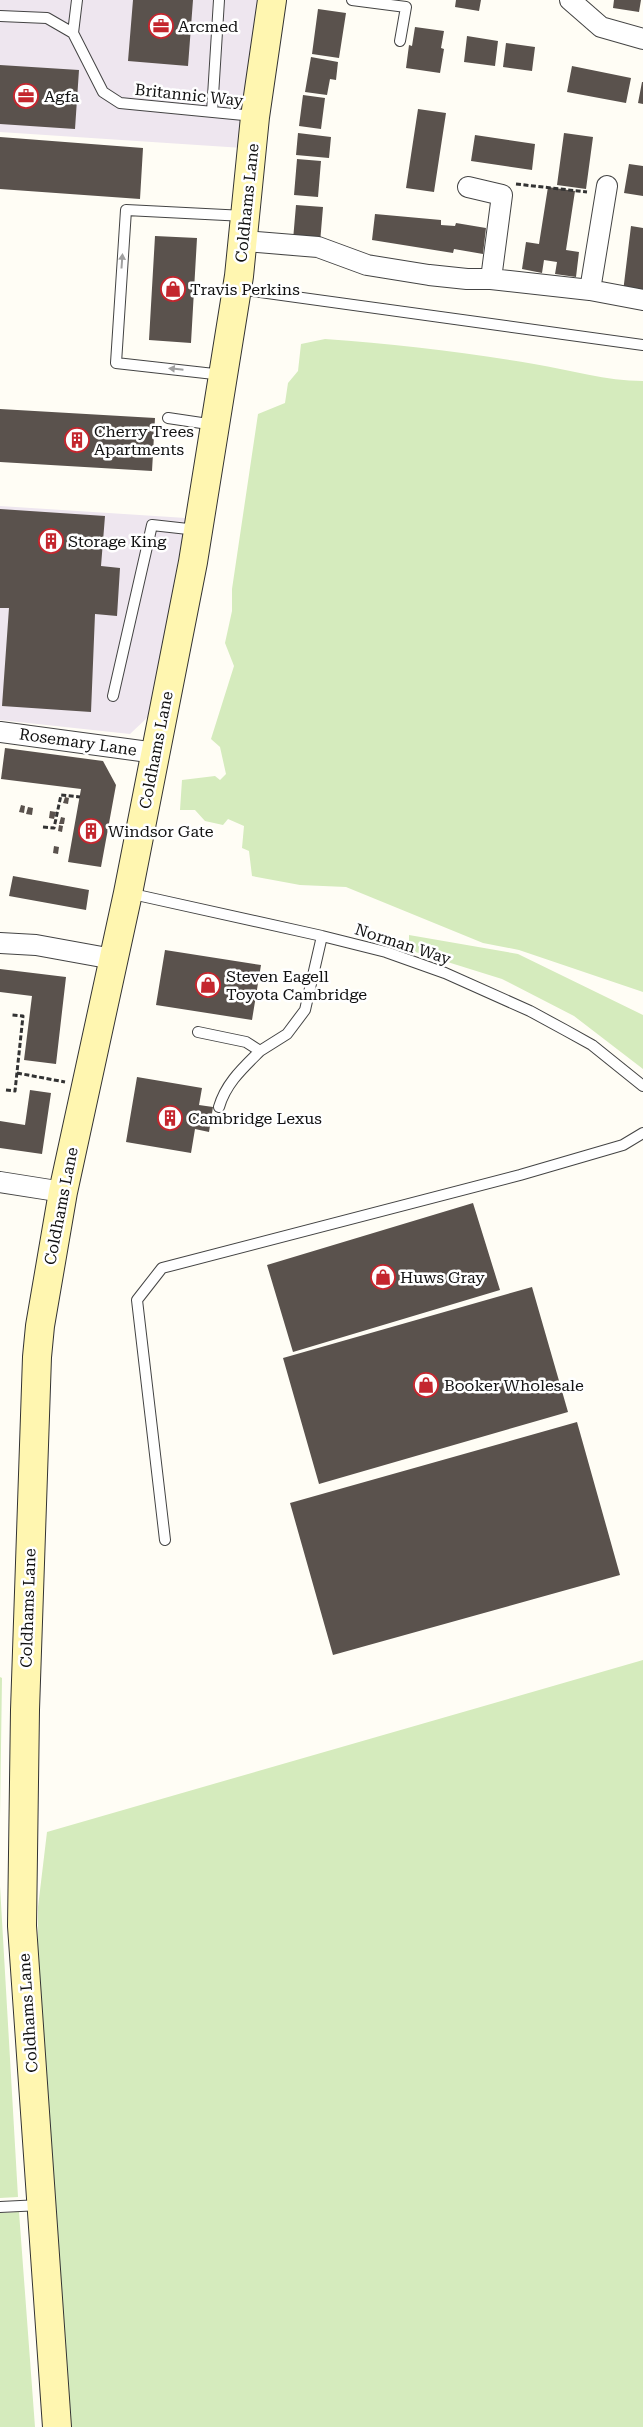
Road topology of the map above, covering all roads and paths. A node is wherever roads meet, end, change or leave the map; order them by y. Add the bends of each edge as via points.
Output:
1 (77, 0) edge
2 (219, 0) edge
3 (272, 0) edge
4 (352, 0) edge
5 (570, 0) edge
6 (0, 16) edge
7 (73, 33) junction
8 (643, 38) edge
9 (400, 41) dead end
10 (212, 112) junction
11 (255, 117) junction
12 (468, 187) dead end
13 (606, 190) joint
14 (502, 195) junction
15 (245, 228) junction
16 (491, 279) junction
17 (238, 289) junction
18 (590, 290) junction
19 (643, 300) edge
20 (643, 345) edge
21 (224, 376) junction
22 (168, 418) dead end
23 (216, 425) junction
24 (198, 530) junction
25 (113, 696) dead end
26 (0, 732) edge
27 (156, 753) junction
28 (80, 797) dead end
29 (43, 827) dead end
30 (128, 893) junction
31 (322, 936) junction
32 (0, 943) edge
33 (113, 959) junction
34 (12, 1015) dead end
35 (198, 1032) dead end
36 (260, 1051) junction
37 (17, 1073) junction
38 (86, 1085) junction
39 (643, 1086) edge
40 (6, 1090) dead end
41 (219, 1106) dead end
42 (643, 1133) edge
43 (0, 1182) edge
44 (63, 1192) junction
45 (164, 1540) dead end
46 (42, 2205) junction
47 (0, 2207) edge
48 (58, 2427) edge

1 - 7 lane
2 - 10 lane
3 - 11 street, Coldhams Lane
4 - 9 lane via 406,7
5 - 8 street via 602,27
6 - 7 lane via 47,18
7 - 10 lane, Britannic Way via 104,92 120,103
10 - 11 lane, Britannic Way
11 - 15 street, Coldhams Lane
12 - 14 street
13 - 14 path via 517,183
13 - 18 street
14 - 16 street
15 - 16 street via 318,247 367,265 467,280
15 - 17 street, Coldhams Lane
21 -> 15 lane via 116,363 126,210
16 - 18 street
17 - 20 lane
17 - 21 street, Coldhams Lane
18 - 19 street
21 - 23 street, Coldhams Lane
22 - 23 lane
23 - 24 street, Coldhams Lane
24 - 25 lane via 152,525
24 - 27 street, Coldhams Lane
26 - 27 street, Rosemary Lane
27 - 30 street, Coldhams Lane
28 - 29 path via 61,794 54,828
30 - 31 lane, Norman Way
30 - 33 street, Coldhams Lane
31 - 36 lane via 305,1010 287,1034
31 - 39 lane, Norman Way via 386,952 445,973 530,1011 592,1045
32 - 33 street
33 - 38 street, Coldhams Lane
34 - 37 path via 23,1016
35 - 36 lane via 246,1042
36 - 41 lane via 230,1083
37 - 38 path
37 - 40 path via 15,1091
38 - 44 street, Coldhams Lane
42 - 45 lane via 623,1145 520,1175 162,1268 136,1300
43 - 44 street
44 - 46 street, Coldhams Lane via 37,1357 25,1710 22,1926
46 - 47 lane
46 - 48 street, Coldhams Lane

